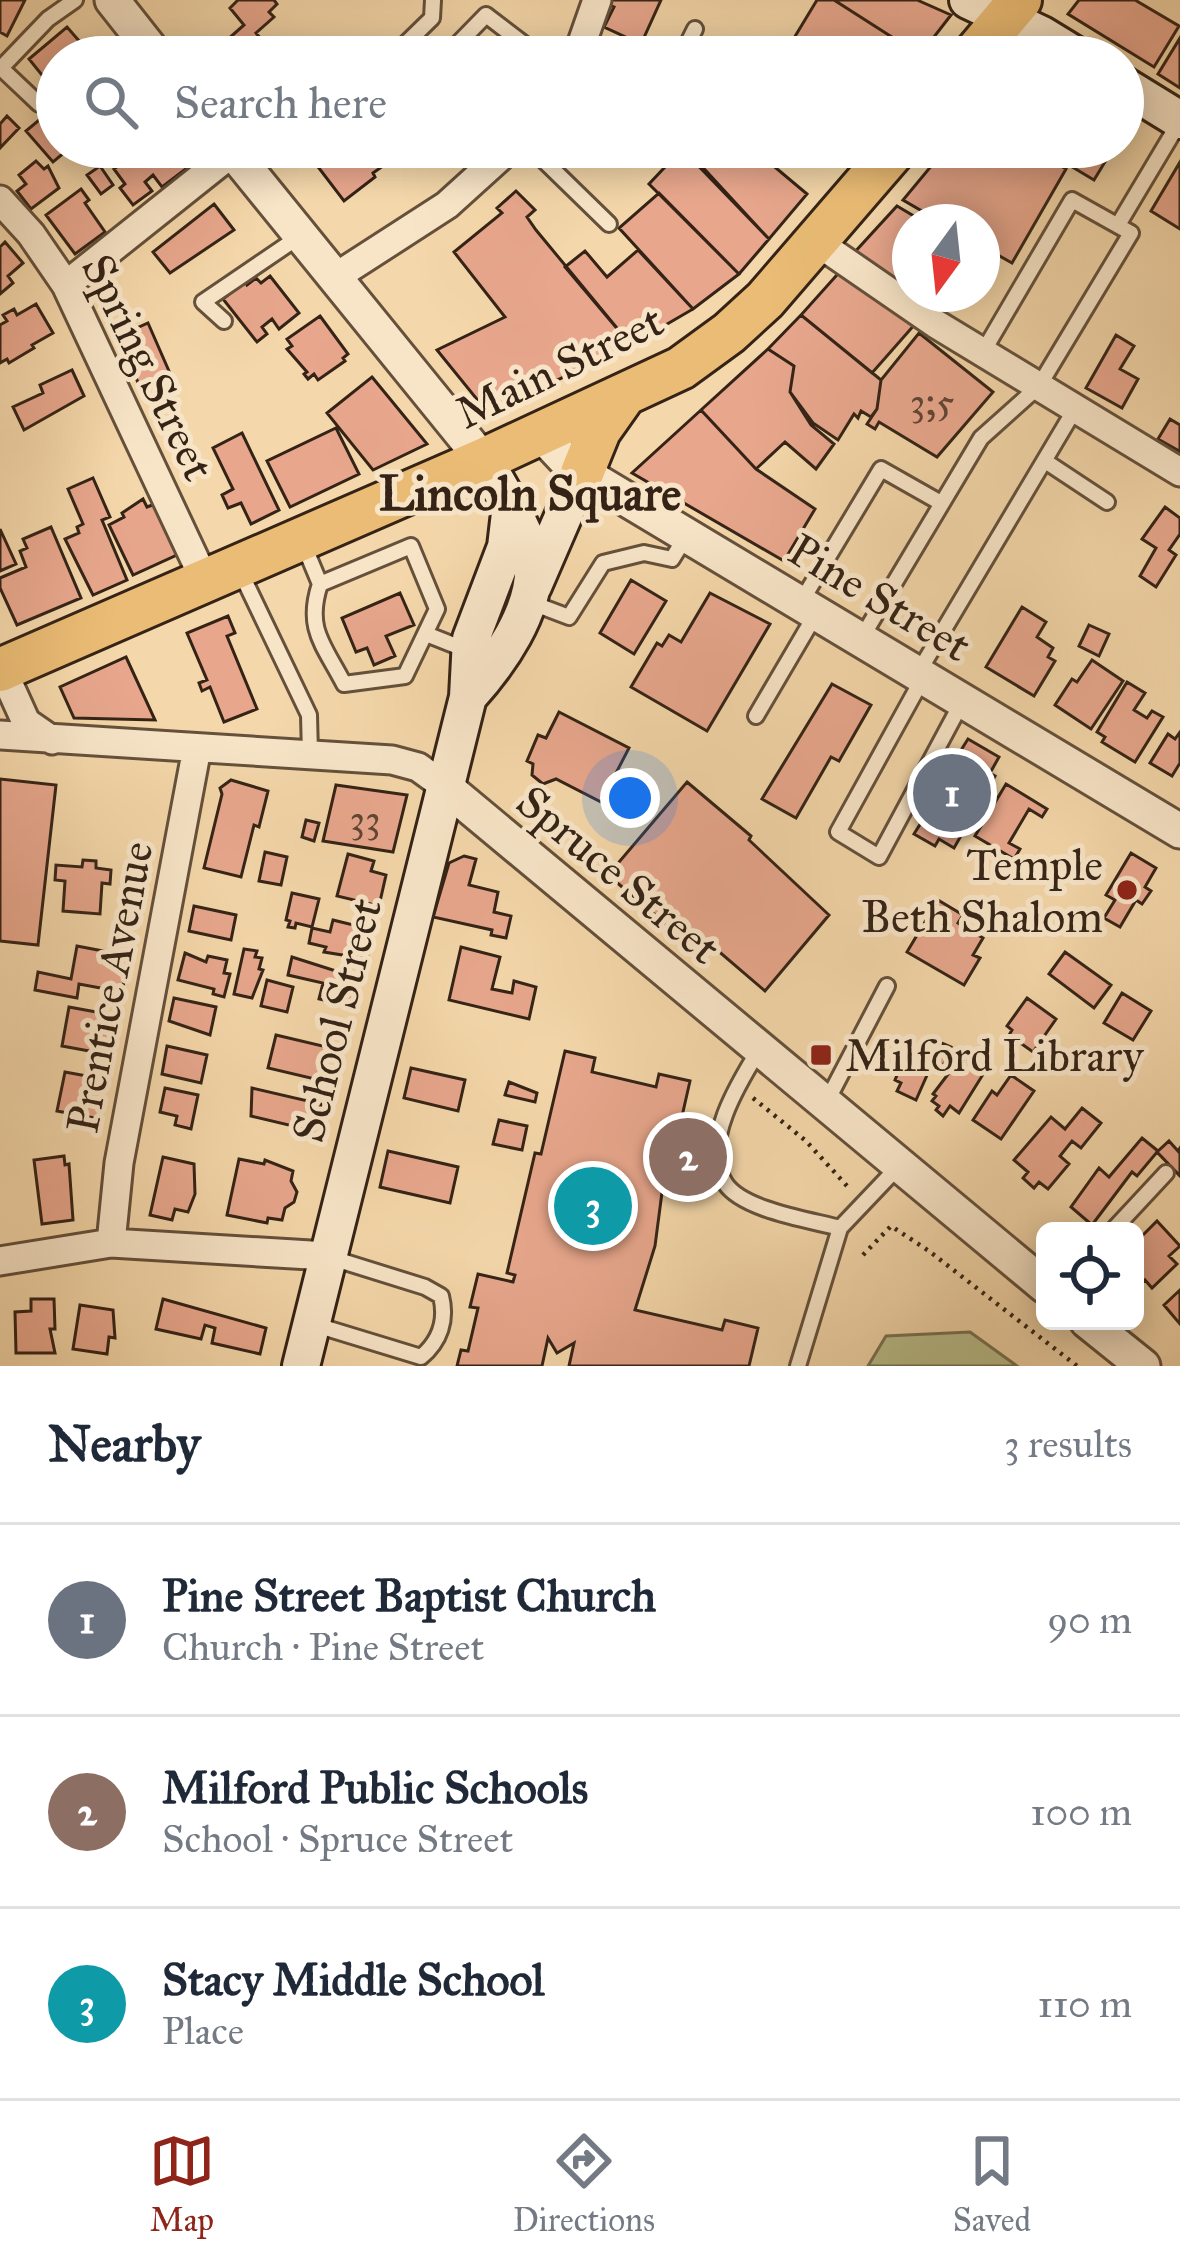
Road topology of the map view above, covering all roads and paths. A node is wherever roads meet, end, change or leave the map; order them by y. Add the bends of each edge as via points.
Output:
1 (75, 0) edge
2 (112, 0) edge
3 (433, 0) edge
4 (598, 0) edge
5 (998, 6) edge
6 (694, 29) dead end
7 (141, 36) edge
8 (414, 36) edge
9 (466, 36) edge
10 (514, 36) edge
11 (585, 36) edge
12 (691, 36) edge
13 (983, 36) edge
14 (1045, 36) edge
15 (1144, 98) edge
16 (36, 101) edge
17 (1180, 121) edge
18 (220, 168) edge
19 (246, 168) edge
20 (488, 168) edge
21 (552, 168) edge
22 (879, 168) edge
23 (0, 200) edge
24 (609, 224) dead end
25 (1118, 226) junction
26 (300, 236) junction
27 (817, 242) junction
28 (334, 278) junction
29 (66, 285) junction
30 (224, 321) dead end
31 (982, 352) junction
32 (1040, 386) junction
33 (623, 397) junction
34 (1075, 408) junction
35 (541, 434) junction
36 (483, 460) junction
37 (1045, 461) junction
38 (1180, 472) edge
39 (583, 473) junction
40 (1107, 502) dead end
41 (940, 503) junction
42 (510, 513) junction
43 (687, 534) junction
44 (301, 539) junction
45 (222, 574) junction
46 (320, 584) junction
47 (527, 601) junction
48 (809, 607) junction
49 (426, 634) junction
50 (861, 639) junction
51 (483, 656) junction
52 (1, 670) edge
53 (921, 674) junction
54 (963, 699) junction
55 (756, 716) dead end
56 (0, 735) edge
57 (52, 740) junction
58 (197, 748) junction
59 (310, 754) junction
60 (443, 785) junction
61 (1180, 831) edge
62 (886, 986) dead end
63 (759, 1049) junction
64 (753, 1098) dead end
65 (825, 1106) junction
66 (898, 1166) junction
67 (1166, 1173) dead end
68 (848, 1187) dead end
69 (1120, 1222) edge
70 (840, 1228) junction
71 (111, 1243) junction
72 (863, 1255) dead end
73 (327, 1256) junction
74 (0, 1261) edge
75 (1036, 1279) edge
76 (311, 1323) junction
77 (1099, 1330) edge
78 (301, 1366) edge
79 (798, 1366) edge
80 (1078, 1366) edge
81 (1143, 1366) edge

1 - 16 lane via 1,68
2 - 7 street
3 - 8 lane via 432,18
4 - 11 street
5 - 13 main road
5 - 14 main road
6 - 12 lane
9 - 10 lane via 486,15
15 - 17 main road
17 - 25 lane
18 - 29 street
19 - 26 street
20 - 28 street via 447,205
21 - 24 lane
22 - 27 main road, Main Street
23 - 29 street, Spring Street
25 - 31 lane via 1072,200
25 - 32 lane via 1131,233
26 - 28 street
26 - 30 lane via 203,302
27 - 31 street
27 - 33 main road, Main Street via 729,333
28 - 36 street
29 - 45 street, Spring Street
31 - 32 street
32 - 34 street
32 - 41 lane via 980,438
33 - 35 main road, Main Street
33 - 39 main road
34 - 37 lane
34 - 38 street
35 - 36 main road, Main Street
35 - 39 street, Pine Street
36 - 42 main road, School Street
36 - 44 main road, Main Street
37 - 40 lane
37 - 53 lane
39 - 43 street, Pine Street
39 - 47 main road
41 - 48 lane via 881,469
41 - 50 lane
42 - 47 main road, School Street via 532,557
42 - 51 main road, School Street via 477,616
43 - 47 lane via 672,559 644,553 603,563 569,617
43 - 48 street, Pine Street
44 - 45 main road, Main Street
44 - 46 lane
45 - 52 main road, Main Street
45 - 59 lane via 307,708
46 - 49 lane via 411,546 437,608
46 - 49 lane via 313,622 344,685 405,676
47 - 51 main road, School Street
48 - 50 street, Pine Street
48 - 55 lane
49 - 51 lane
50 - 53 street, Pine Street
51 - 60 main road, School Street
52 - 57 street via 26,722
53 - 54 street, Pine Street
53 - 54 lane via 838,832 879,857
54 - 61 street, Pine Street
56 - 57 street, Spruce Street
57 - 58 street, Spruce Street
58 - 59 street, Spruce Street
58 - 71 street, Prentice Avenue
59 - 60 street, Spruce Street via 401,762
60 - 63 street, Spruce Street
60 - 73 main road, School Street
62 - 65 lane
63 - 65 street, Spruce Street
63 - 70 lane via 729,1099 718,1159 726,1185 751,1203
64 - 68 path
65 - 66 street, Spruce Street
66 - 70 lane
66 - 75 street, Spruce Street
67 - 69 lane
70 - 79 lane
71 - 73 street
71 - 74 street
72 - 80 path via 891,1226
73 - 76 main road, School Street
73 - 76 lane via 425,1287 441,1296 445,1312 434,1346 421,1357
76 - 78 main road, School Street
77 - 81 street

